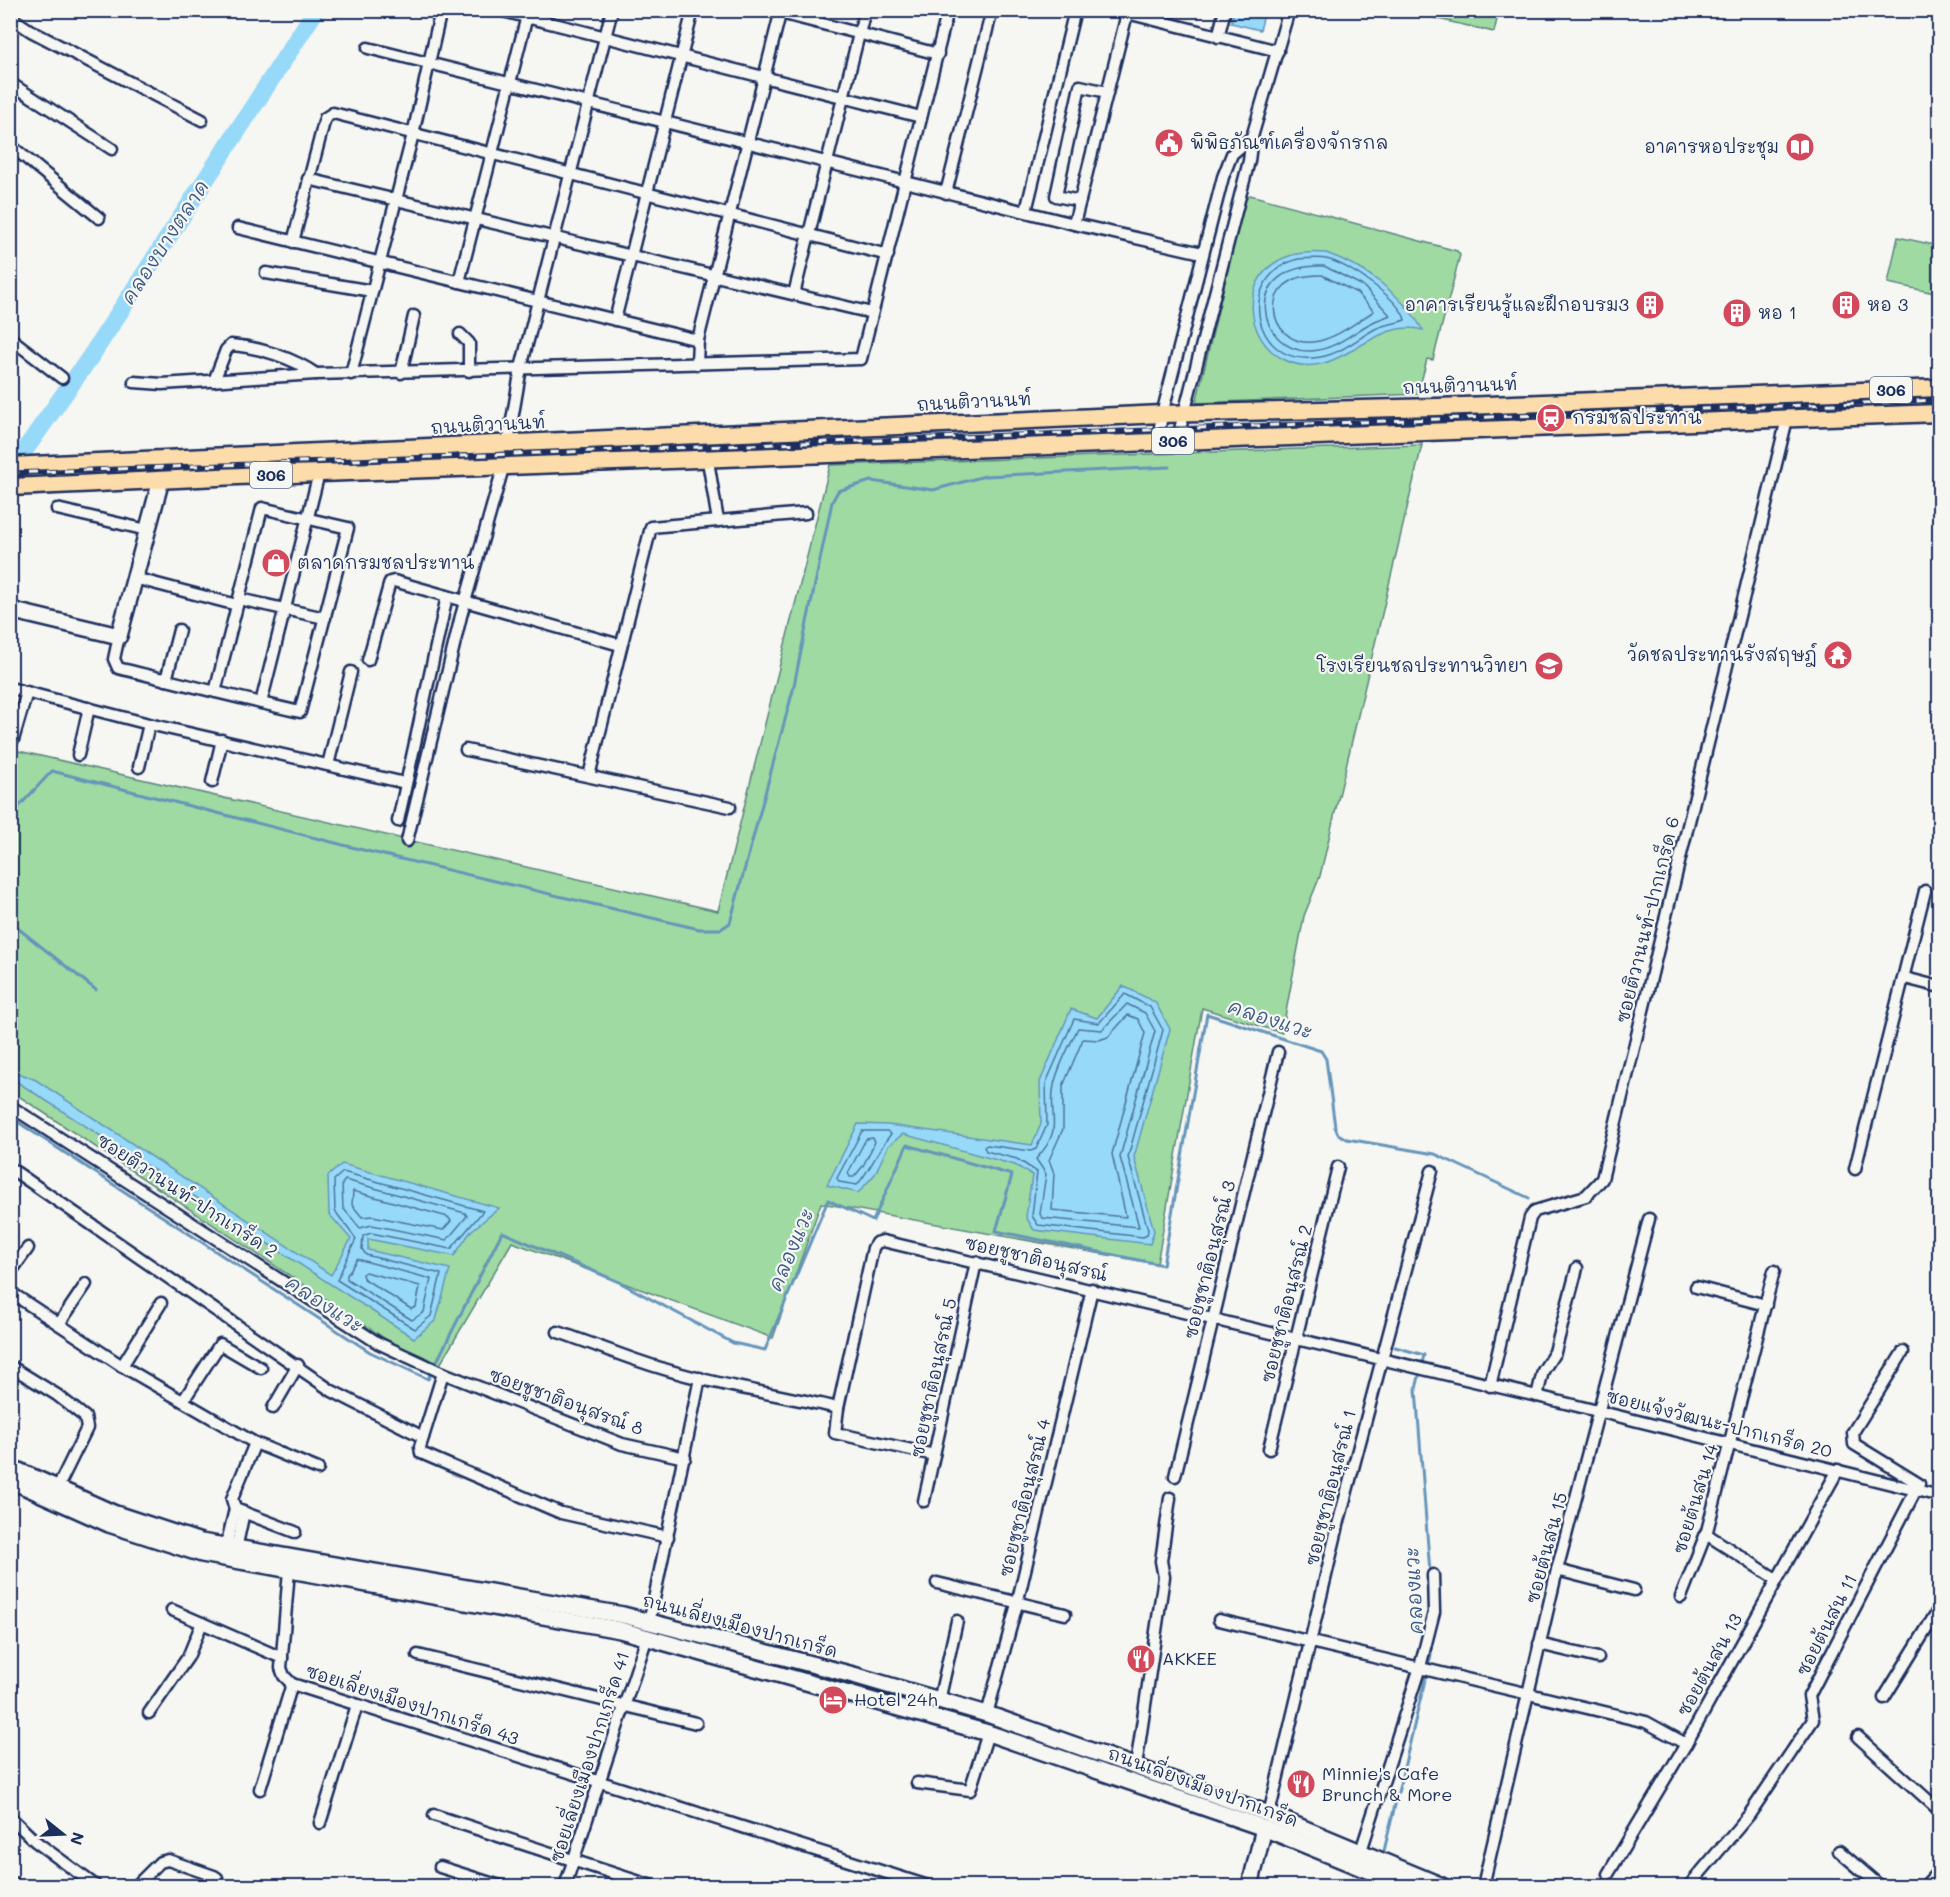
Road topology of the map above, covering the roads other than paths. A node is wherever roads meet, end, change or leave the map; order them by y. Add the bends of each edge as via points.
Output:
1 (441, 10) edge
2 (499, 10) edge
3 (612, 10) edge
4 (693, 10) edge
5 (865, 10) edge
6 (948, 10) edge
7 (992, 10) edge
8 (1075, 10) edge
9 (1116, 10) edge
10 (1226, 10) edge
11 (1289, 10) edge
12 (777, 11) edge
13 (1128, 12) edge
14 (527, 14) edge
15 (10, 17) edge
16 (859, 33) junction
17 (1218, 37) junction
18 (605, 38) junction
19 (368, 48) dead end
20 (1278, 51) junction
21 (938, 54) junction
22 (681, 56) junction
23 (429, 63) junction
24 (763, 77) junction
25 (10, 83) edge
26 (510, 83) junction
27 (1107, 92) junction
28 (843, 97) junction
29 (589, 103) junction
30 (921, 117) junction
31 (202, 120) dead end
32 (666, 122) junction
33 (413, 134) junction
34 (1252, 137) junction
35 (748, 142) junction
36 (10, 144) edge
37 (112, 149) dead end
38 (493, 154) junction
39 (827, 162) junction
40 (572, 174) junction
41 (308, 179) junction
42 (906, 182) junction
43 (648, 193) junction
44 (946, 193) junction
45 (395, 200) junction
46 (1080, 201) junction
47 (1026, 211) junction
48 (731, 214) junction
49 (99, 218) dead end
50 (475, 219) junction
51 (1074, 224) junction
52 (238, 228) dead end
53 (810, 235) junction
54 (554, 238) junction
55 (292, 242) junction
56 (1202, 253) junction
57 (631, 255) junction
58 (888, 255) junction
59 (380, 262) junction
60 (266, 273) dead end
61 (714, 275) junction
62 (459, 282) junction
63 (372, 291) junction
64 (794, 294) junction
65 (1190, 300) junction
66 (538, 301) junction
67 (1212, 305) junction
68 (872, 313) junction
69 (414, 316) dead end
70 (615, 320) junction
71 (460, 334) dead end
72 (10, 339) edge
73 (698, 340) junction
74 (697, 364) junction
75 (521, 368) junction
76 (469, 371) junction
77 (400, 373) junction
78 (315, 374) junction
79 (351, 374) junction
80 (62, 378) dead end
81 (214, 381) junction
82 (134, 382) dead end
83 (1940, 388) edge
84 (1843, 392) junction
85 (1940, 413) edge
86 (1162, 414) junction
87 (1183, 414) junction
88 (1844, 416) junction
89 (1787, 418) junction
90 (1158, 440) junction
91 (1178, 441) junction
92 (508, 443) junction
93 (708, 461) junction
94 (10, 466) edge
95 (502, 468) junction
96 (319, 473) junction
97 (161, 480) junction
98 (10, 487) edge
99 (57, 509) dead end
100 (806, 513) dead end
101 (308, 519) junction
102 (718, 521) junction
103 (147, 530) junction
104 (134, 578) junction
105 (447, 596) junction
106 (238, 602) junction
107 (466, 602) junction
108 (10, 610) edge
109 (285, 610) junction
110 (325, 618) junction
111 (179, 630) dead end
112 (118, 636) junction
113 (620, 645) junction
114 (368, 660) dead end
115 (351, 672) dead end
116 (166, 680) junction
117 (10, 688) edge
118 (27, 692) junction
119 (215, 692) junction
120 (261, 703) junction
121 (89, 708) junction
122 (149, 724) junction
123 (13, 740) dead end
124 (222, 740) junction
125 (466, 750) dead end
126 (78, 755) dead end
127 (328, 765) junction
128 (139, 767) dead end
129 (589, 776) junction
130 (212, 782) dead end
131 (405, 783) junction
132 (730, 807) dead end
133 (398, 821) dead end
134 (407, 841) dead end
135 (1925, 891) dead end
136 (1905, 978) junction
137 (1940, 987) edge
138 (1278, 1052) dead end
139 (10, 1106) edge
140 (1338, 1167) dead end
141 (10, 1168) edge
142 (1855, 1169) dead end
143 (1432, 1172) dead end
144 (1649, 1219) dead end
145 (28, 1248) dead end
146 (976, 1262) junction
147 (1577, 1268) dead end
148 (1774, 1271) dead end
149 (10, 1273) edge
150 (86, 1284) dead end
151 (1696, 1287) dead end
152 (1092, 1289) junction
153 (10, 1292) edge
154 (161, 1303) dead end
155 (1766, 1305) junction
156 (1213, 1318) junction
157 (59, 1324) junction
158 (558, 1332) dead end
159 (1294, 1337) junction
160 (1903, 1352) dead end
161 (1381, 1359) junction
162 (298, 1365) junction
163 (10, 1366) edge
164 (122, 1366) junction
165 (261, 1368) dead end
166 (436, 1370) junction
167 (700, 1378) junction
168 (1490, 1386) junction
169 (1537, 1396) junction
170 (183, 1401) junction
171 (273, 1408) dead end
172 (838, 1408) junction
173 (1600, 1411) junction
174 (423, 1437) junction
175 (255, 1443) junction
176 (1731, 1446) junction
177 (1269, 1449) dead end
178 (934, 1455) junction
179 (685, 1458) junction
180 (10, 1467) edge
181 (318, 1469) dead end
182 (1838, 1470) junction
183 (1175, 1476) dead end
184 (10, 1480) edge
185 (57, 1489) junction
186 (1915, 1490) junction
187 (1940, 1496) edge
188 (1170, 1498) dead end
189 (924, 1501) dead end
190 (240, 1511) junction
191 (295, 1532) dead end
192 (1706, 1534) junction
193 (668, 1537) junction
194 (231, 1548) junction
195 (289, 1570) junction
196 (1557, 1570) junction
197 (1433, 1575) dead end
198 (1776, 1579) junction
199 (937, 1583) dead end
200 (1634, 1590) dead end
201 (1681, 1597) dead end
202 (1017, 1604) junction
203 (1940, 1607) edge
204 (172, 1610) dead end
205 (1065, 1614) dead end
206 (1219, 1620) dead end
207 (957, 1621) dead end
208 (202, 1623) junction
209 (648, 1630) junction
210 (1312, 1641) junction
211 (1539, 1644) junction
212 (418, 1655) dead end
213 (282, 1658) junction
214 (1598, 1658) dead end
215 (1421, 1667) junction
216 (292, 1684) junction
217 (1527, 1694) junction
218 (1884, 1698) dead end
219 (939, 1701) junction
220 (357, 1705) junction
221 (626, 1705) junction
222 (149, 1713) dead end
223 (987, 1714) junction
224 (696, 1723) dead end
225 (988, 1732) junction
226 (1858, 1737) dead end
227 (1686, 1744) junction
228 (1136, 1766) junction
229 (917, 1783) dead end
230 (600, 1784) junction
231 (260, 1789) dead end
232 (1940, 1811) edge
233 (434, 1815) dead end
234 (10, 1817) edge
235 (1266, 1821) junction
236 (320, 1823) dead end
237 (1839, 1851) dead end
238 (1360, 1859) junction
239 (574, 1860) junction
240 (441, 1867) dead end
241 (1940, 1870) edge
242 (1390, 1872) junction
243 (1608, 1874) dead end
244 (96, 1887) edge
245 (136, 1887) edge
246 (217, 1887) edge
247 (500, 1887) edge
248 (565, 1887) edge
249 (652, 1887) edge
250 (928, 1887) edge
251 (1250, 1887) edge
252 (1406, 1887) edge
253 (1442, 1887) edge
254 (1483, 1887) edge
255 (1689, 1887) edge
256 (1880, 1887) edge
257 (1925, 1887) edge

1 - 23 street
2 - 14 street
3 - 18 street
4 - 22 street
5 - 16 street
6 - 21 street
7 - 44 street
8 - 47 street
9 - 13 street
10 - 17 street
11 - 20 street
12 - 16 street
12 - 24 street
13 - 17 street
13 - 27 street
14 - 18 street
14 - 26 street
15 - 31 street
16 - 21 street
16 - 28 street
17 - 20 street
18 - 22 street
18 - 29 street
19 - 23 street
20 - 34 street
21 - 30 street
22 - 24 street
22 - 32 street
23 - 26 street
23 - 33 street
24 - 28 street
24 - 35 street
25 - 37 street
26 - 29 street
26 - 38 street
27 - 46 street
27 - 46 street via 1080,86 1056,196
28 - 30 street
28 - 39 street
29 - 32 street
29 - 40 street
30 - 42 street
32 - 35 street
32 - 43 street
33 - 38 street
33 - 41 street via 328,114
33 - 45 street
34 - 56 street via 1232,154
34 - 67 street
35 - 39 street
35 - 48 street
36 - 49 street
38 - 40 street
38 - 50 street
39 - 42 street
39 - 53 street
40 - 43 street
40 - 54 street
41 - 45 street
41 - 55 street
42 - 44 street
42 - 58 street
43 - 48 street
43 - 57 street
44 - 47 street
45 - 50 street
45 - 59 street
46 - 51 street
47 - 51 street
48 - 53 street
48 - 61 street
50 - 54 street
50 - 62 street
51 - 56 street
52 - 55 street
53 - 58 street
53 - 64 street
54 - 57 street
54 - 66 street
55 - 59 street
56 - 65 street
57 - 61 street
57 - 70 street
58 - 68 street
59 - 62 street
59 - 63 street
60 - 63 street
61 - 64 street
61 - 73 street
62 - 66 street
63 - 79 street
64 - 68 street
65 - 67 street
65 - 86 street
66 - 70 street
66 - 75 street
67 - 87 street
68 - 74 street via 861,359
69 - 77 street
70 - 73 street
71 - 76 street via 469,343
72 - 80 street
73 - 74 street
74 - 75 street
75 - 76 street
75 - 92 street
76 - 77 street
77 - 79 street
78 - 79 street
78 - 81 street
78 - 81 street via 297,362 231,345
81 - 82 street
83 - 84 main road, ถนนติวานนท์ / 306
84 - 87 main road, ถนนติวานนท์ / 306
84 - 88 main road
85 - 88 main road, 306
86 - 87 main road, ถนนติวานนท์ / 306
86 - 90 street
86 - 92 main road, ถนนติวานนท์ / 306
87 - 91 street
88 - 89 main road, 306
89 - 91 main road, 306
89 - 168 street, ซอยติวานนท์-ปากเกร็ด 6 via 1602,1179 1586,1196 1535,1211 1530,1218
90 - 91 main road, 306
90 - 93 main road, 306
92 - 94 main road, ถนนติวานนท์ / 306
92 - 95 main road
93 - 95 main road, 306
93 - 102 street
95 - 96 main road, 306
95 - 107 street
96 - 97 main road, 306
96 - 101 street
97 - 98 main road, 306
97 - 103 main road
99 - 103 street
100 - 102 street
101 - 106 street via 262,508
101 - 109 street
101 - 110 street via 348,528
102 - 113 street via 651,527
103 - 104 main road
104 - 106 street
104 - 112 main road
105 - 107 street
105 - 114 street via 390,582
105 - 131 street
106 - 109 street
106 - 119 street
107 - 113 street
107 - 134 street
108 - 112 main road
109 - 110 street
109 - 120 street
110 - 120 street via 300,712
111 - 116 street
112 - 116 street via 114,659 118,668
113 - 129 street
115 - 127 street
116 - 119 street
117 - 118 street
118 - 121 street
118 - 123 street
119 - 120 street
121 - 122 street
121 - 126 street
122 - 124 street
122 - 128 street
124 - 127 street
124 - 130 street
125 - 129 street
127 - 131 street
129 - 132 street
131 - 133 street
135 - 136 street
136 - 137 street
136 - 142 street
138 - 156 street, ซอยชูชาติอนุสรณ์ 3
139 - 166 street, ซอยติวานนท์-ปากเกร็ด 2 via 378,1343
140 - 159 street, ซอยชูชาติอนุสรณ์ 2
141 - 162 street
143 - 161 street, ซอยชูชาติอนุสรณ์ 1
144 - 173 street, ซอยต้นสน 15
145 - 149 street
146 - 152 street, ซอยชูชาติอนุสรณ์
146 - 172 street, ซอยชูชาติอนุสรณ์ via 883,1241 876,1243
146 - 178 street, ซอยชูชาติอนุสรณ์ 5
147 - 169 street via 1556,1352 1543,1371
148 - 155 street, ซอยต้นสน 14
150 - 157 street
151 - 155 street
152 - 156 street, ซอยชูชาติอนุสรณ์
152 - 202 street, ซอยชูชาติอนุสรณ์ 4
153 - 157 street
154 - 164 street
155 - 176 street, ซอยต้นสน 14
156 - 159 street, ซอยชูชาติอนุสรณ์
156 - 183 street, ซอยชูชาติอนุสรณ์ 3
157 - 164 street
158 - 167 street
159 - 161 street, ซอยชูชาติอนุสรณ์
159 - 177 street, ซอยชูชาติอนุสรณ์ 2
160 - 186 street via 1851,1438 1854,1444 1919,1484
161 - 168 street, ซอยชูชาติอนุสรณ์
161 - 210 street, ซอยชูชาติอนุสรณ์ 1
162 - 171 street
162 - 174 street via 332,1391
163 - 185 street via 85,1418 87,1428
164 - 170 street
165 - 170 street via 220,1344
166 - 174 street
166 - 179 street, ซอยชูชาติอนุสรณ์ 8 via 622,1443
167 - 172 street
167 - 179 street, ซอยเลี่ยงเมืองปากเกร็ด 41
168 - 169 street, ซอยแจ้งวัฒนะ-ปากเกร็ด 20
169 - 173 street, ซอยแจ้งวัฒนะ-ปากเกร็ด 20
170 - 175 street
172 - 178 street via 835,1433
173 - 176 street, ซอยแจ้งวัฒนะ-ปากเกร็ด 20
173 - 196 street, ซอยต้นสน 15
174 - 193 street via 420,1447 425,1455 561,1513
175 - 181 street
175 - 190 street via 232,1499
176 - 182 street, ซอยแจ้งวัฒนะ-ปากเกร็ด 20
176 - 192 street, ซอยต้นสน 14
178 - 189 street, ซอยชูชาติอนุสรณ์ 5
179 - 193 street, ซอยเลี่ยงเมืองปากเกร็ด 41
180 - 185 main road, ถนนเลี่ยงเมืองปากเกร็ด
182 - 186 street, ซอยแจ้งวัฒนะ-ปากเกร็ด 20
182 - 198 street, ซอยต้นสน 13
184 - 195 main road, ถนนเลี่ยงเมืองปากเกร็ด via 109,1524 202,1554
185 - 194 main road, ถนนเลี่ยงเมืองปากเกร็ด via 113,1513
186 - 187 street, ซอยแจ้งวัฒนะ-ปากเกร็ด 20
186 - 255 street, ซอยต้นสน 11 via 1809,1696 1813,1720 1749,1815
188 - 228 street via 1161,1561 1164,1577
190 - 191 street
190 - 194 street
192 - 198 street
192 - 201 street, ซอยต้นสน 14
193 - 209 street, ซอยเลี่ยงเมืองปากเกร็ด 41
194 - 209 main road, ถนนเลี่ยงเมืองปากเกร็ด via 623,1616
195 - 209 main road, ถนนเลี่ยงเมืองปากเกร็ด via 620,1630
195 - 213 street, ซอยเลี่ยงเมืองปากเกร็ด 43
196 - 200 street
196 - 211 street, ซอยต้นสน 15
197 - 215 street via 1432,1618
198 - 227 street, ซอยต้นสน 13
199 - 202 street
202 - 205 street
202 - 223 street, ซอยชูชาติอนุสรณ์ 4
203 - 218 street
204 - 208 street
206 - 210 street
207 - 219 street
208 - 213 street
208 - 222 street via 188,1657
209 - 219 main road, ถนนเลี่ยงเมืองปากเกร็ด via 857,1676
209 - 221 street, ซอยเลี่ยงเมืองปากเกร็ด 41
209 - 225 main road, ถนนเลี่ยงเมืองปากเกร็ด
210 - 215 street
210 - 235 street, ซอยชูชาติอนุสรณ์ 1
211 - 214 street
211 - 217 street, ซอยต้นสน 15
212 - 221 street
213 - 216 street, ซอยเลี่ยงเมืองปากเกร็ด 43 via 282,1673
215 - 217 street
215 - 238 street
216 - 220 street, ซอยเลี่ยงเมืองปากเกร็ด 43
216 - 231 street
217 - 227 street via 1646,1722
217 - 254 street, ซอยต้นสน 15
219 - 223 main road, ถนนเลี่ยงเมืองปากเกร็ด
220 - 230 street, ซอยเลี่ยงเมืองปากเกร็ด 43
220 - 236 street
221 - 224 street
221 - 230 street, ซอยเลี่ยงเมืองปากเกร็ด 41
223 - 228 main road, ถนนเลี่ยงเมืองปากเกร็ด
225 - 229 street via 970,1790
225 - 235 main road, ถนนเลี่ยงเมืองปากเกร็ด
226 - 232 street
227 - 243 street, ซอยต้นสน 13
228 - 235 main road, ถนนเลี่ยงเมืองปากเกร็ด
230 - 239 street, ซอยเลี่ยงเมืองปากเกร็ด 41
230 - 250 street, ซอยเลี่ยงเมืองปากเกร็ด 43
233 - 239 street
234 - 244 street
235 - 238 main road, ถนนเลี่ยงเมืองปากเกร็ด
235 - 251 main road
237 - 256 street
238 - 242 main road, ถนนเลี่ยงเมืองปากเกร็ด
239 - 248 street, ซอยเลี่ยงเมืองปากเกร็ด 41
239 - 249 street
240 - 247 street
241 - 257 street
242 - 252 main road, ถนนเลี่ยงเมืองปากเกร็ด
242 - 253 main road, ถนนเลี่ยงเมืองปากเกร็ด
245 - 246 street via 160,1862 168,1860 214,1876

